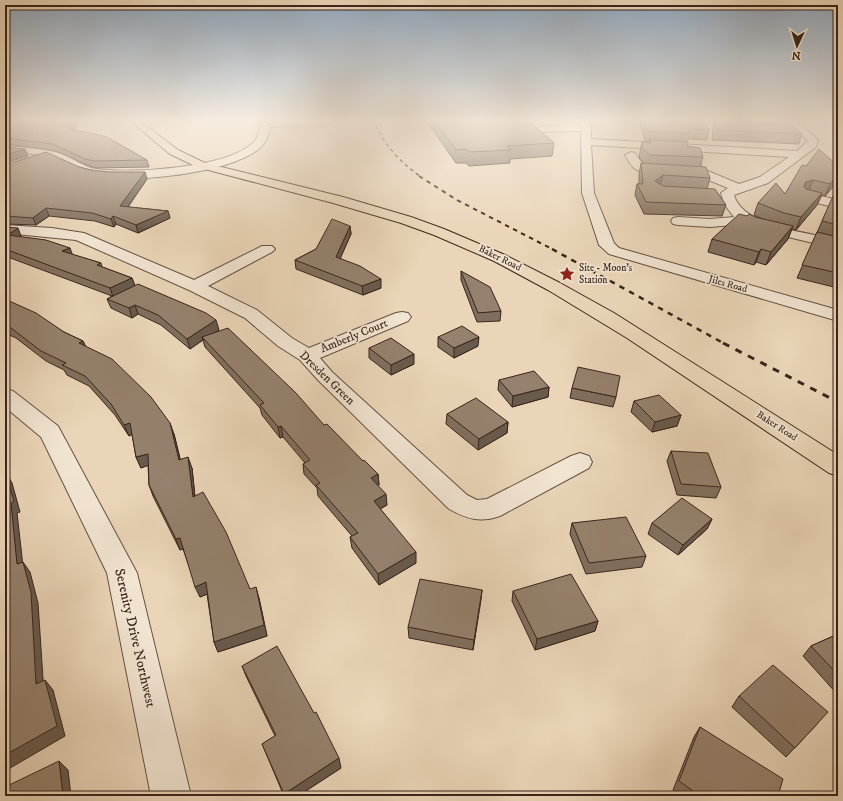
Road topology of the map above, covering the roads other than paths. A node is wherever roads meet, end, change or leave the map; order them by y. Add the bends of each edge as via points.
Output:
1 (44, 156) edge
2 (53, 156) edge
3 (183, 156) edge
4 (239, 156) edge
5 (587, 156) edge
6 (632, 156) edge
7 (692, 156) edge
8 (795, 156) edge
9 (28, 161) edge
10 (201, 165) junction
11 (701, 173) junction
12 (733, 192) junction
13 (713, 196) edge
14 (808, 197) edge
15 (838, 204) edge
16 (746, 220) junction
17 (678, 221) dead end
18 (5, 229) edge
19 (838, 244) edge
20 (267, 249) dead end
21 (195, 286) junction
22 (838, 316) edge
23 (402, 317) dead end
24 (307, 356) junction
25 (5, 396) edge
26 (580, 462) dead end
27 (838, 467) edge
28 (171, 796) edge

1 - 9 street
2 - 10 street via 83,170 106,175 158,174
3 - 10 main road, Baker Road
4 - 10 street
5 - 22 street, Jiles Road via 588,193 608,245 618,253
6 - 11 street via 634,163 644,170
7 - 11 street
8 - 12 street via 764,180
10 - 27 main road, Baker Road via 377,210 471,244 551,283 632,332
11 - 12 street
12 - 13 street
12 - 16 street via 729,204
14 - 15 street
16 - 17 street via 710,223
16 - 19 street via 756,225
18 - 21 street, Dresden Green via 79,236
20 - 21 street
21 - 24 street, Dresden Green via 251,314
23 - 24 street, Amberly Court
24 - 26 street, Dresden Green via 435,482 458,502 474,510 491,509
25 - 28 street, Serenity Drive Northwest via 50,432 122,574

